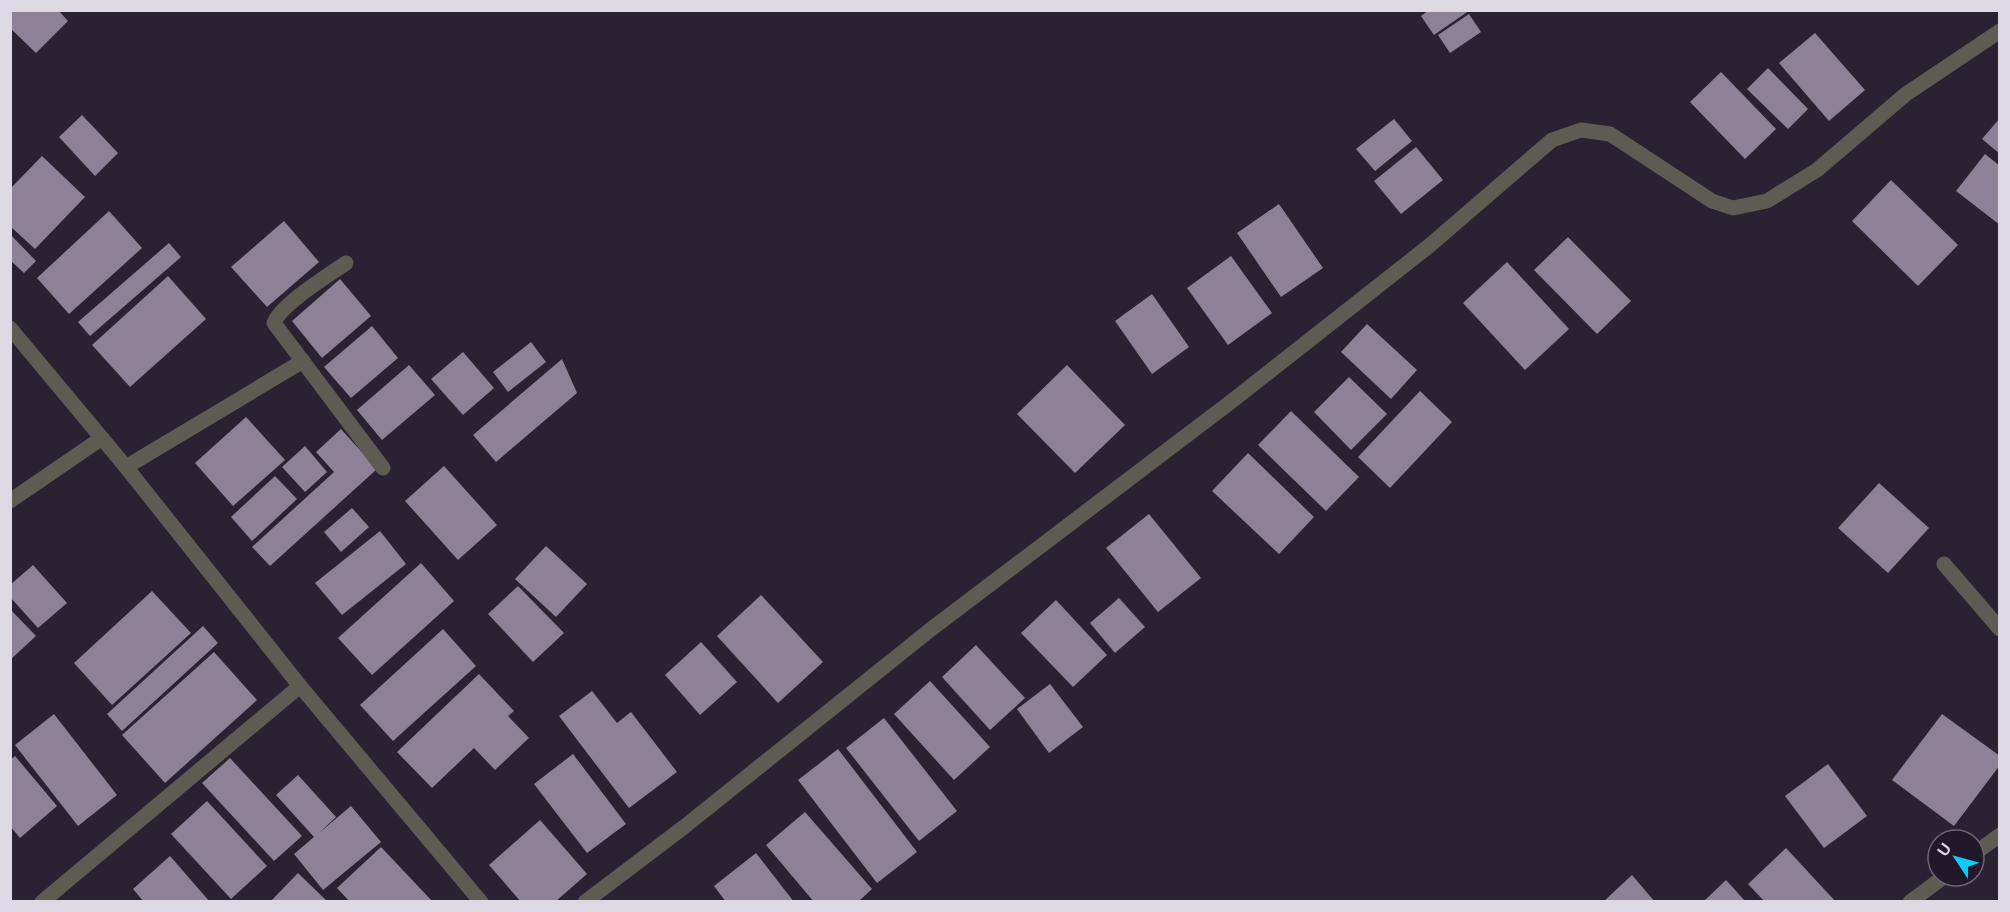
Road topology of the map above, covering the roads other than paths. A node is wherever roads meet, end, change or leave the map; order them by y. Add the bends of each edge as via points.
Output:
1 (2000, 31) edge
2 (346, 262) dead end
3 (10, 328) edge
4 (303, 361) junction
5 (102, 438) junction
6 (126, 467) junction
7 (383, 468) dead end
8 (10, 501) edge
9 (1944, 564) dead end
10 (2000, 629) edge
11 (300, 686) junction
12 (2000, 835) edge
13 (1986, 845) edge
14 (1928, 888) edge
15 (42, 902) edge
16 (482, 902) edge
17 (585, 902) edge
18 (1910, 902) edge

1 - 17 street via 1906,94 1817,170 1767,201 1733,208 1712,201 1610,134 1581,130 1552,140 1429,246 930,630
2 - 4 street via 276,318 274,323
3 - 5 street
4 - 6 street
4 - 7 street
5 - 6 street
5 - 8 street
6 - 11 street
9 - 10 street
11 - 15 street
11 - 16 street
12 - 13 street
14 - 18 street

